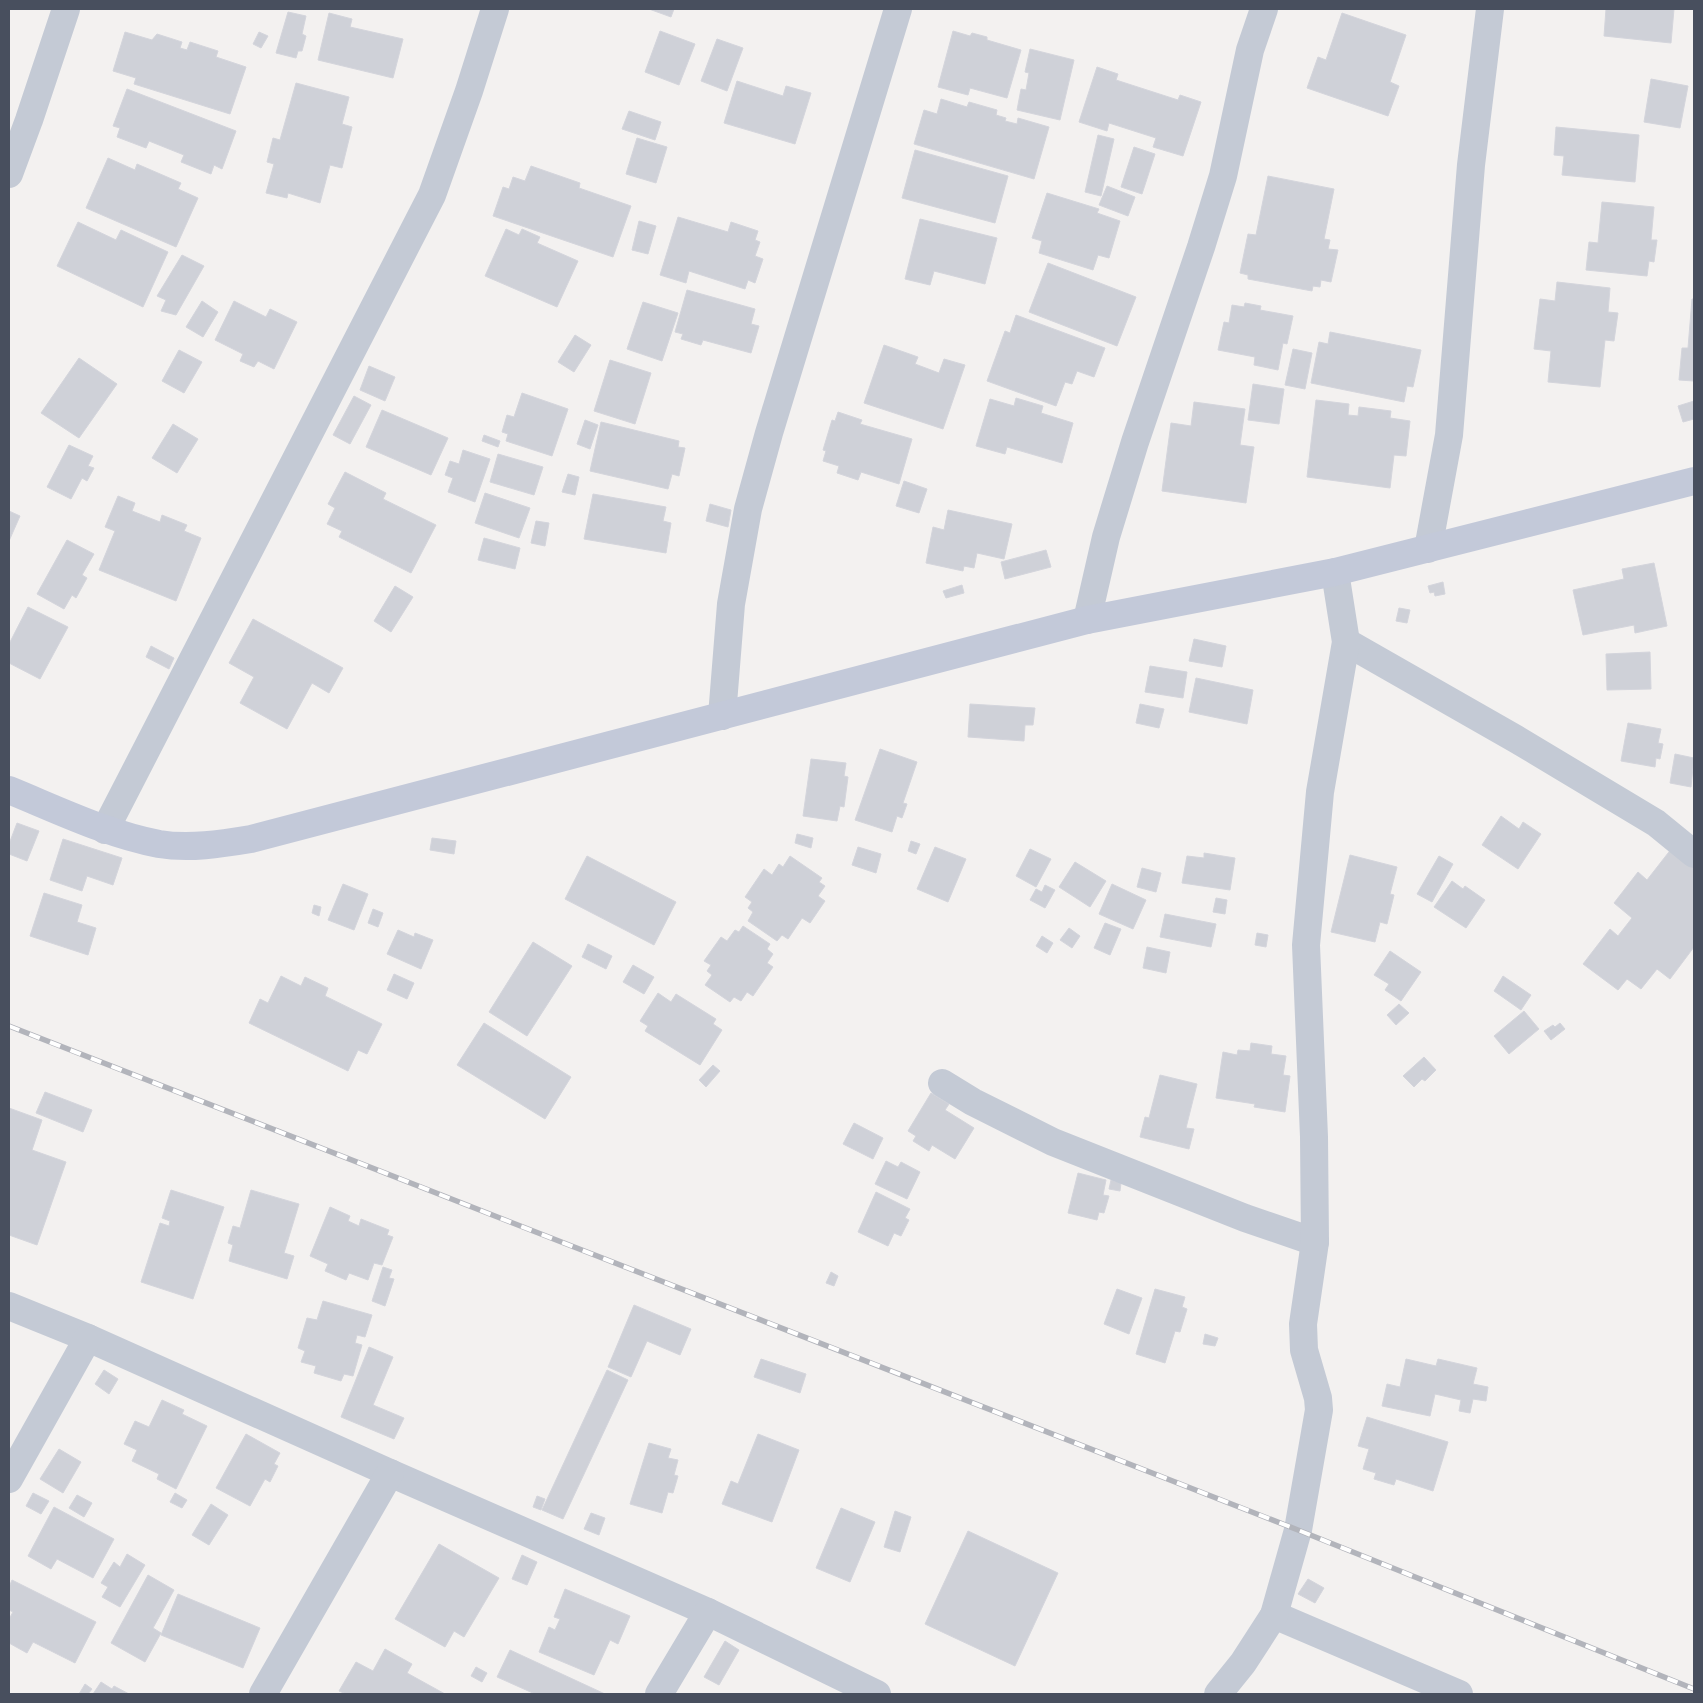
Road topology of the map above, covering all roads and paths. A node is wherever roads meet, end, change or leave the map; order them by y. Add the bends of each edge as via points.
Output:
1 (66, 9) edge
2 (496, 9) edge
3 (898, 9) edge
4 (1264, 9) edge
5 (1490, 9) edge
6 (9, 174) edge
7 (1694, 482) edge
8 (1428, 549) junction
9 (1335, 572) junction
10 (1087, 620) junction
11 (1346, 642) junction
12 (722, 716) junction
13 (9, 790) edge
14 (106, 830) junction
15 (1694, 854) edge
16 (942, 1083) dead end
17 (1315, 1242) junction
18 (9, 1306) edge
19 (88, 1338) junction
20 (390, 1473) junction
21 (9, 1479) edge
22 (708, 1612) junction
23 (1274, 1615) junction
24 (263, 1694) edge
25 (659, 1694) edge
26 (877, 1694) edge
27 (1218, 1694) edge
28 (1459, 1694) edge

1 - 6 street
2 - 14 street via 432,195
3 - 12 street via 748,509 732,604
4 - 10 street via 1250,50 1222,176 1202,247 1135,442 1106,537
5 - 8 street via 1471,165 1449,435
7 - 8 street
8 - 9 street
9 - 10 street
9 - 11 street
10 - 12 street
11 - 15 street via 1656,823
11 - 17 street via 1320,792 1306,946
12 - 14 street via 250,839 204,846 161,844
13 - 14 street
16 - 17 street via 1053,1142 1245,1218
17 - 23 street via 1302,1324 1304,1350 1319,1410 1298,1530
18 - 19 street
19 - 20 street
19 - 21 street
20 - 22 street
20 - 24 street
22 - 25 street
22 - 26 street
23 - 27 street
23 - 28 street

